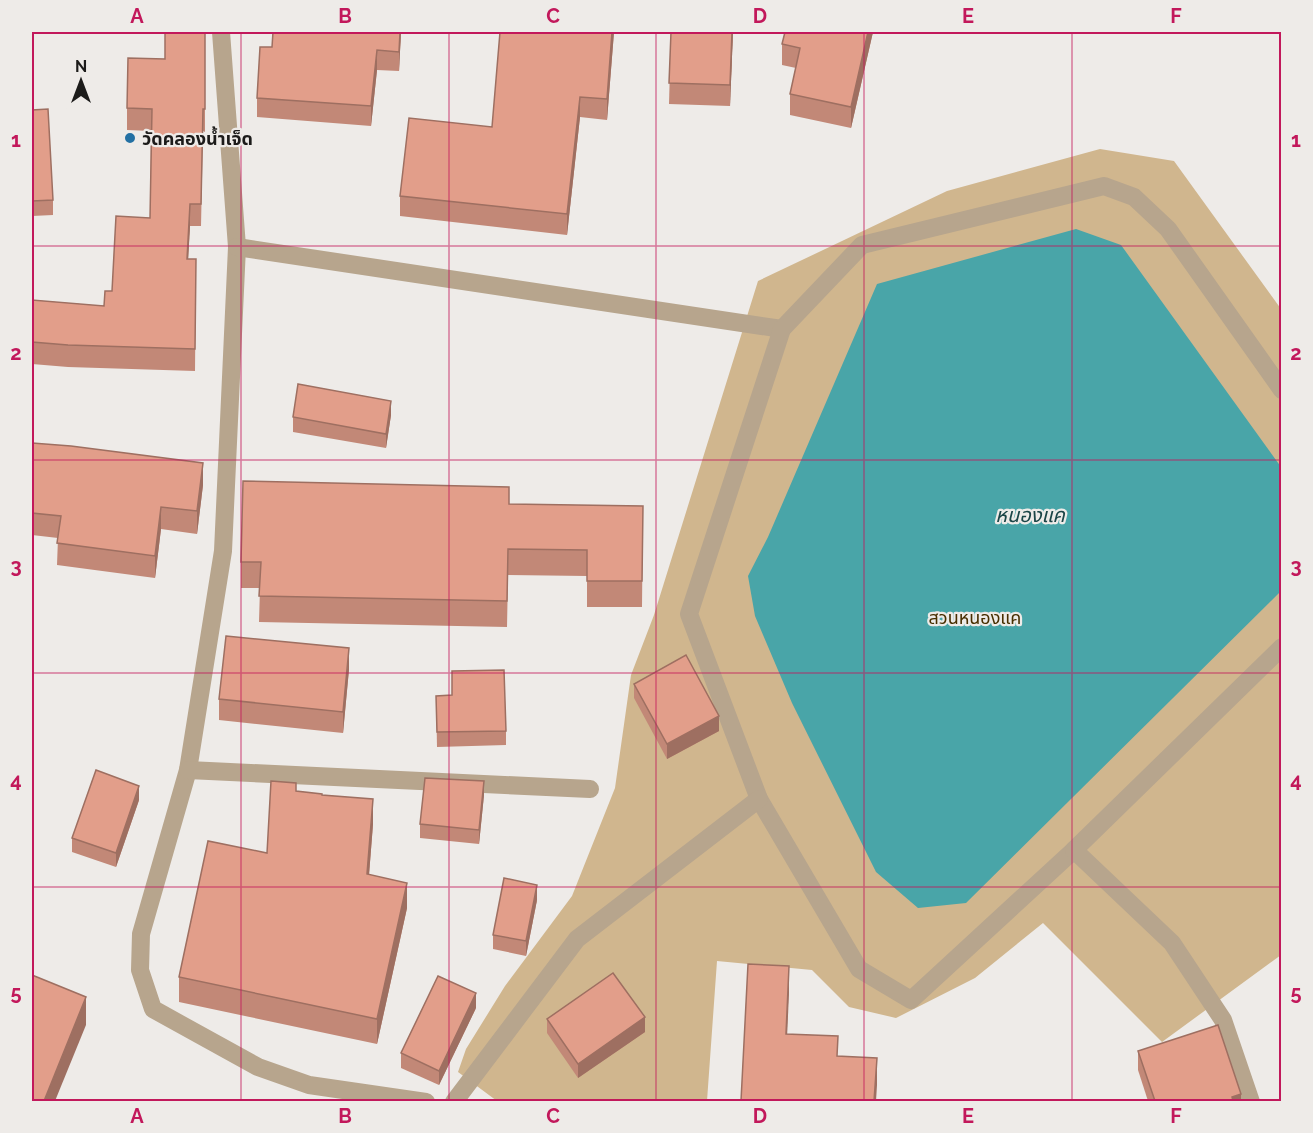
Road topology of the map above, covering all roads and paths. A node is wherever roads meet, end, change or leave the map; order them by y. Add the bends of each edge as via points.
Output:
1 (221, 32) edge
2 (237, 247) junction
3 (782, 329) junction
4 (1281, 390) edge
5 (1281, 647) edge
6 (188, 770) junction
7 (590, 789) dead end
8 (759, 799) junction
9 (1074, 850) junction
10 (426, 1101) edge
11 (454, 1101) edge
12 (1251, 1101) edge

1 - 2 street
2 - 3 street
2 - 6 street via 223,551
3 - 4 street via 862,244 1104,186 1134,197 1168,229
3 - 8 street via 689,614
5 - 9 street
6 - 7 street
6 - 10 street via 141,934 140,970 153,1009 258,1067 309,1085
8 - 9 street via 859,969 911,1000
8 - 11 street via 577,939
9 - 12 street via 1172,943 1223,1020

